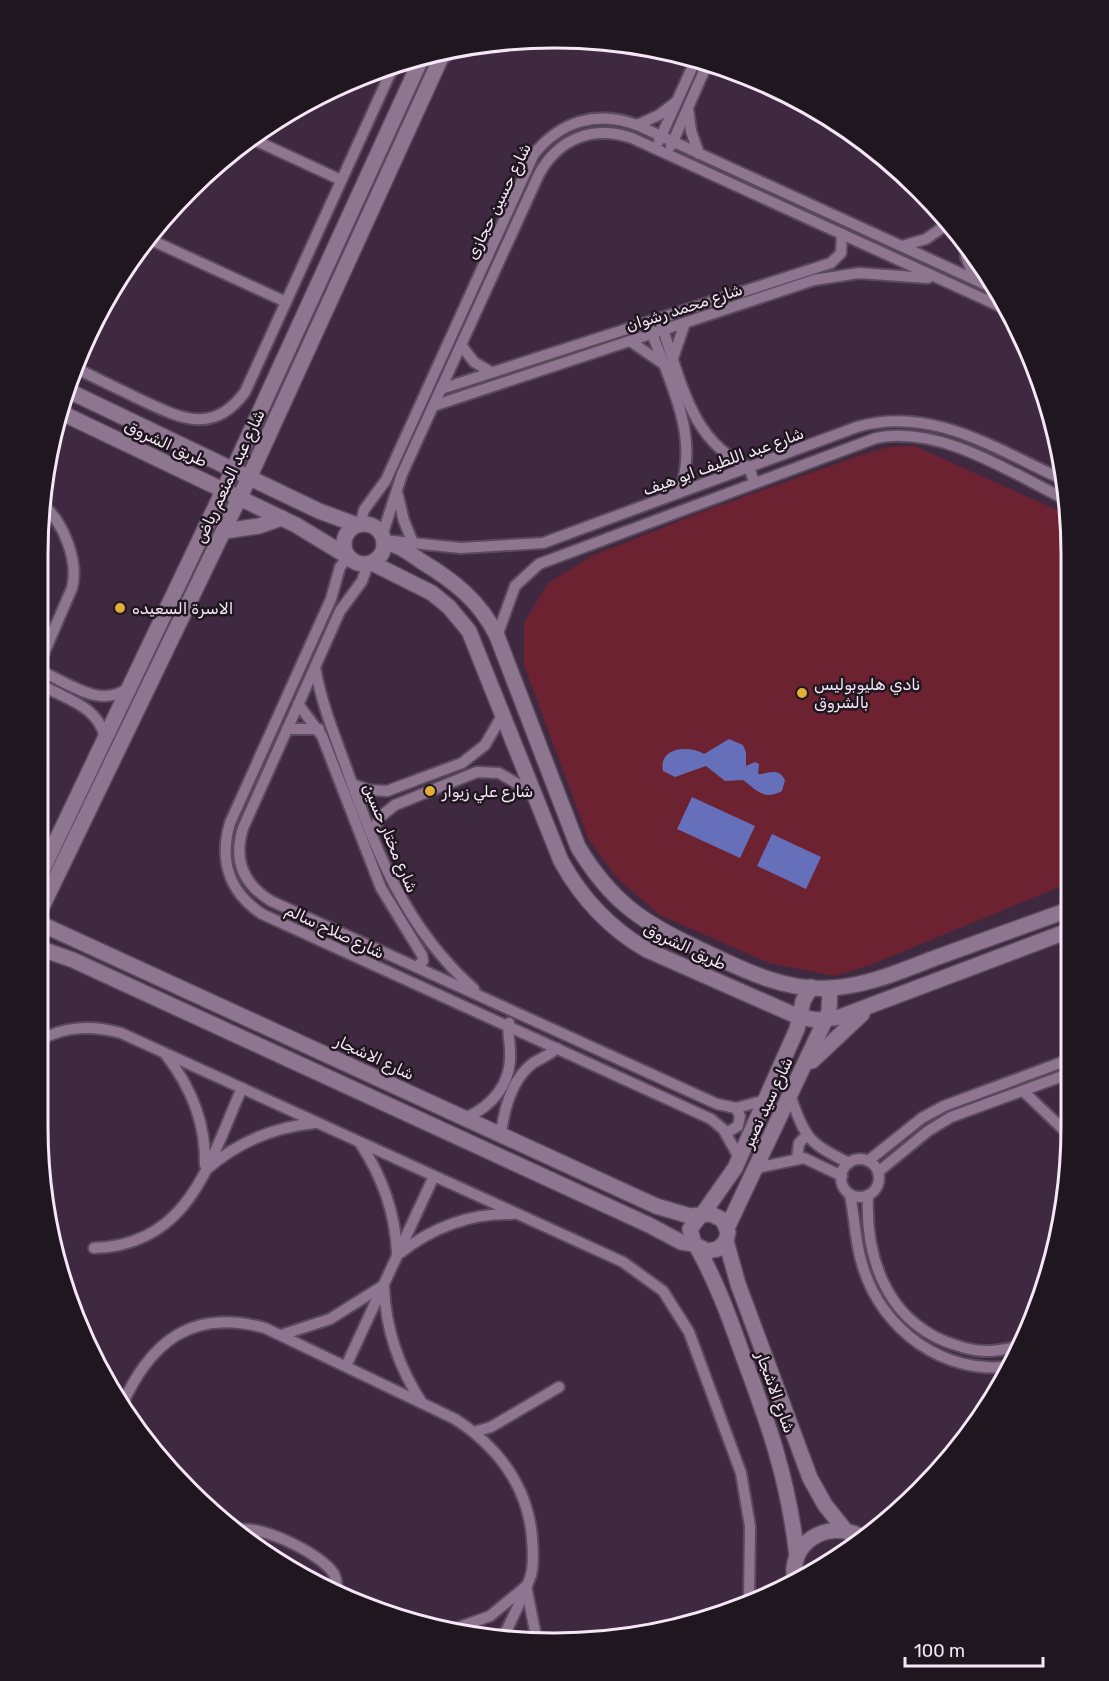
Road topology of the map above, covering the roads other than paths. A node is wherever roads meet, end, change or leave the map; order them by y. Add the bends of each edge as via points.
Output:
1 (438, 62) edge
2 (418, 67) edge
3 (700, 69) edge
4 (702, 70) edge
5 (389, 76) edge
6 (678, 99) junction
7 (688, 107) junction
8 (637, 125) junction
9 (661, 136) junction
10 (672, 142) junction
11 (260, 143) edge
12 (656, 149) junction
13 (667, 154) junction
14 (699, 154) junction
15 (341, 180) junction
16 (344, 227) junction
17 (941, 228) edge
18 (359, 234) junction
19 (842, 234) junction
20 (156, 242) edge
21 (901, 246) junction
22 (971, 267) edge
23 (979, 282) junction
24 (982, 283) edge
25 (950, 284) junction
26 (978, 296) junction
27 (286, 302) junction
28 (994, 304) edge
29 (659, 318) junction
30 (647, 322) junction
31 (684, 323) junction
32 (663, 330) junction
33 (652, 333) junction
34 (630, 341) junction
35 (461, 345) junction
36 (673, 358) junction
37 (662, 363) junction
38 (83, 371) edge
39 (491, 372) junction
40 (427, 390) junction
41 (439, 392) junction
42 (74, 394) edge
43 (433, 406) junction
44 (67, 416) edge
45 (748, 467) junction
46 (233, 470) junction
47 (1055, 476) edge
48 (249, 478) junction
49 (754, 483) junction
50 (396, 487) junction
51 (224, 490) junction
52 (680, 493) junction
53 (1058, 496) edge
54 (240, 498) junction
55 (50, 513) edge
56 (282, 518) junction
57 (358, 525) junction
58 (225, 531) junction
59 (383, 539) junction
60 (413, 543) junction
61 (532, 544) junction
62 (348, 556) junction
63 (370, 563) junction
64 (538, 564) junction
65 (497, 636) junction
66 (48, 644) edge
67 (147, 650) junction
68 (162, 657) junction
69 (315, 667) junction
70 (48, 674) edge
71 (129, 687) junction
72 (48, 692) edge
73 (298, 704) junction
74 (503, 714) junction
75 (287, 729) junction
76 (318, 729) junction
77 (103, 741) junction
78 (116, 753) junction
79 (352, 784) junction
80 (534, 793) junction
81 (564, 808) junction
82 (544, 817) junction
83 (371, 834) junction
84 (48, 858) edge
85 (48, 894) edge
86 (1061, 913) edge
87 (48, 927) edge
88 (1061, 934) edge
89 (48, 951) edge
90 (417, 967) junction
91 (811, 987) junction
92 (830, 988) junction
93 (483, 998) junction
94 (874, 1005) junction
95 (515, 1012) junction
96 (799, 1017) junction
97 (826, 1020) junction
98 (508, 1026) junction
99 (48, 1037) edge
100 (557, 1048) junction
101 (165, 1053) junction
102 (1061, 1063) edge
103 (799, 1077) junction
104 (1061, 1077) edge
105 (242, 1088) junction
106 (402, 1089) junction
107 (1023, 1091) junction
108 (790, 1095) junction
109 (766, 1100) junction
110 (394, 1107) junction
111 (736, 1108) junction
112 (465, 1118) junction
113 (317, 1123) junction
114 (1061, 1127) edge
115 (726, 1133) junction
116 (501, 1134) junction
117 (806, 1136) junction
118 (360, 1143) junction
119 (797, 1158) junction
120 (740, 1159) junction
121 (868, 1161) junction
122 (849, 1163) junction
123 (757, 1168) junction
124 (204, 1171) junction
125 (878, 1172) junction
126 (434, 1176) junction
127 (842, 1176) junction
128 (850, 1194) junction
129 (868, 1196) junction
130 (517, 1214) junction
131 (700, 1216) junction
132 (726, 1234) junction
133 (696, 1246) junction
134 (94, 1248) dead end
135 (397, 1255) junction
136 (384, 1285) junction
137 (281, 1335) junction
138 (1010, 1348) edge
139 (346, 1366) junction
140 (1000, 1368) edge
141 (559, 1387) dead end
142 (125, 1395) edge
143 (422, 1403) junction
144 (474, 1432) junction
145 (247, 1528) edge
146 (845, 1530) junction
147 (855, 1534) edge
148 (797, 1556) junction
149 (795, 1572) edge
150 (337, 1584) edge
151 (526, 1586) junction
152 (749, 1594) edge
153 (466, 1625) edge
154 (506, 1631) edge
155 (535, 1632) edge

1 - 18 street, شارع عبد المنعم رياض
2 - 16 street, شارع عبد المنعم رياض
3 - 6 street
4 - 7 street
5 - 15 street
6 - 8 street via 659,115
6 - 9 street
7 - 10 street
7 - 14 street
8 - 9 street, شارع حسين حجازى
8 - 40 street, شارع حسين حجازى via 609,118 580,120 554,133 534,154
9 - 10 street, شارع حسين حجازى
9 - 12 street
10 - 13 street
10 - 14 street, شارع حسين حجازى
11 - 15 street
12 - 13 street, شارع حسين حجازى
12 - 35 street, شارع حسين حجازى via 605,132 578,136 555,151 539,174
13 - 19 street, شارع حسين حجازى
14 - 21 street, شارع حسين حجازى
15 - 27 street
16 - 18 street
16 - 46 street, شارع عبد المنعم رياض
17 - 21 street via 926,239
18 - 48 street, شارع عبد المنعم رياض
19 - 25 street, شارع حسين حجازى
19 - 29 street, شارع محمد رشوان via 841,253 831,263
20 - 27 street
21 - 23 street, شارع حسين حجازى
22 - 23 street
23 - 24 street, شارع حسين حجازى
23 - 26 street
25 - 26 street, شارع حسين حجازى
25 - 31 street, شارع محمد رشوان via 905,274 837,276
26 - 28 street, شارع حسين حجازى
27 - 38 street via 245,392 231,408 211,418 179,418
29 - 30 street, شارع محمد رشوان
29 - 32 street
30 - 33 street
30 - 39 street, شارع محمد رشوان
31 - 32 street, شارع محمد رشوان
31 - 36 street
32 - 33 street, شارع محمد رشوان
32 - 36 street
33 - 34 street, شارع محمد رشوان
33 - 37 street
34 - 37 street
34 - 43 street, شارع محمد رشوان
35 - 39 street via 474,362
35 - 41 street, شارع حسين حجازى
36 - 45 street via 701,430 722,453
37 - 52 street via 687,435 688,464
39 - 41 street, شارع محمد رشوان
40 - 41 street
40 - 57 street, شارع حسين حجازى via 386,480
41 - 43 street, شارع حسين حجازى
42 - 46 street, طريق الشروق
43 - 50 street, شارع حسين حجازى
44 - 51 street, طريق الشروق
45 - 47 street, شارع عبد اللطيف ابو هيف via 871,423 907,420 949,428
45 - 49 street
45 - 52 street, شارع عبد اللطيف ابو هيف
46 - 48 street, طريق الشروق
46 - 51 street, شارع عبد المنعم رياض
48 - 54 street, شارع عبد المنعم رياض
48 - 57 street, طريق الشروق
49 - 53 street, شارع عبد اللطيف ابو هيف via 864,442 914,435 951,444
49 - 64 street, شارع عبد اللطيف ابو هيف
50 - 59 street, شارع حسين حجازى
50 - 60 street
51 - 54 street, طريق الشروق
51 - 67 street, شارع عبد المنعم رياض
52 - 61 street, شارع عبد اللطيف ابو هيف
54 - 56 street, طريق الشروق
54 - 58 street, شارع عبد المنعم رياض
55 - 66 street via 59,523 75,576
56 - 58 street
56 - 62 street, طريق الشروق
57 - 59 street via 373,526
57 - 62 street via 345,538
58 - 68 street, شارع عبد المنعم رياض
59 - 60 street, شارع عبد اللطيف ابو هيف
59 - 63 street via 381,554
59 - 65 street, طريق الشروق via 461,588 480,608
60 - 61 street, شارع عبد اللطيف ابو هيف via 461,548
61 - 64 street
62 - 63 street via 357,563
62 - 98 street, شارع صلاح سالم via 230,823 224,852 231,881 239,894 262,914
63 - 69 street, شارع صلاح سالم via 363,581 344,604
63 - 74 street, طريق الشروق via 432,593 458,617 477,646
64 - 65 street, شارع عبد اللطيف ابو هيف via 515,585
65 - 81 street, طريق الشروق
67 - 68 street
67 - 71 street, شارع عبد المنعم رياض
68 - 78 street, شارع عبد المنعم رياض
69 - 73 street, شارع صلاح سالم
69 - 79 street, شارع مختار حسين via 321,698
70 - 71 street via 100,697 113,697
71 - 77 street, شارع عبد المنعم رياض
72 - 77 street via 93,713 101,724
73 - 75 street, شارع صلاح سالم
73 - 76 street, شارع مختار حسين
74 - 79 street via 485,745 462,763 387,791
74 - 80 street, طريق الشروق
75 - 76 street
75 - 90 street, شارع صلاح سالم via 239,842 238,857 245,877 271,901
76 - 90 street, شارع مختار حسين via 371,867 423,957
77 - 78 street
77 - 84 street, شارع عبد المنعم رياض
78 - 85 street, شارع عبد المنعم رياض
79 - 83 street, شارع مختار حسين
80 - 82 street, طريق الشروق
80 - 83 street via 499,773 477,772 395,805 380,818
81 - 82 street
81 - 91 street, طريق الشروق via 578,847 593,873 636,916 739,968
82 - 96 street, طريق الشروق via 575,886 605,920 629,939
83 - 93 street, شارع مختار حسين via 392,885 418,926 448,964
86 - 92 street, طريق الشروق via 872,981
87 - 106 street, شارع الاشجار
88 - 94 street, طريق الشروق
89 - 110 street
90 - 93 street, شارع صلاح سالم
91 - 92 street, طريق الشروق
91 - 96 street, شارع سيد نصير via 802,1001
92 - 97 street, شارع سيد نصير
93 - 95 street, شارع صلاح سالم
94 - 97 street, طريق الشروق
94 - 103 street via 841,1031
95 - 98 street
95 - 111 street, شارع صلاح سالم via 717,1104
96 - 97 street, طريق الشروق
96 - 109 street, شارع سيد نصير
97 - 103 street, شارع سيد نصير
98 - 100 street, شارع صلاح سالم
98 - 112 street via 511,1053 507,1078 487,1106
99 - 101 street via 66,1029 103,1028
100 - 115 street, شارع صلاح سالم via 711,1119
100 - 116 street via 533,1064 516,1082 504,1112
101 - 105 street
101 - 124 street via 196,1108 204,1139
102 - 121 street via 944,1106
103 - 108 street, شارع سيد نصير
104 - 107 street
105 - 113 street
105 - 124 street
106 - 110 street
106 - 112 street, شارع الاشجار
107 - 114 street
107 - 125 street via 939,1123
108 - 117 street
108 - 123 street, شارع سيد نصير
109 - 111 street
109 - 120 street, شارع سيد نصير
110 - 133 street
111 - 115 street via 740,1116 738,1126
112 - 116 street, شارع الاشجار
113 - 118 street
113 - 124 street via 286,1127 257,1137 229,1151
115 - 120 street, شارع صلاح سالم
116 - 131 street, شارع الاشجار via 656,1206
117 - 119 street via 799,1143
117 - 122 street via 816,1146
118 - 126 street
118 - 135 street via 387,1196
119 - 123 street
119 - 127 street via 812,1160
120 - 131 street, شارع سيد نصير
121 - 122 street
121 - 125 street
122 - 127 street
123 - 132 street, شارع سيد نصير
124 - 134 street via 188,1202 163,1228 130,1244
125 - 129 street via 876,1188
126 - 130 street
126 - 135 street
127 - 128 street via 843,1186
128 - 129 street
128 - 140 street via 862,1266 892,1320 918,1344 954,1362
129 - 138 street via 874,1261 888,1292 910,1319 938,1338 971,1349
130 - 135 street via 454,1222
130 - 152 street via 638,1270 663,1291 682,1317 741,1473 750,1526
131 - 132 street via 719,1217
131 - 133 street via 690,1229
132 - 133 street via 713,1251
132 - 146 street, شارع الاشجار via 738,1284 810,1478 825,1506
133 - 148 street, شارع الاشجار via 719,1291 771,1430 785,1479
135 - 136 street
136 - 137 street via 330,1319
136 - 139 street
136 - 143 street via 394,1347
137 - 139 street
137 - 142 street via 248,1323 197,1327 166,1342 153,1354
139 - 143 street
141 - 144 street via 491,1427
143 - 144 street
144 - 151 street via 509,1470 524,1501 533,1546
145 - 150 street via 304,1551 333,1572
146 - 147 street
146 - 148 street via 816,1534
148 - 149 street, شارع الاشجار
151 - 153 street via 490,1616
151 - 154 street
151 - 155 street

